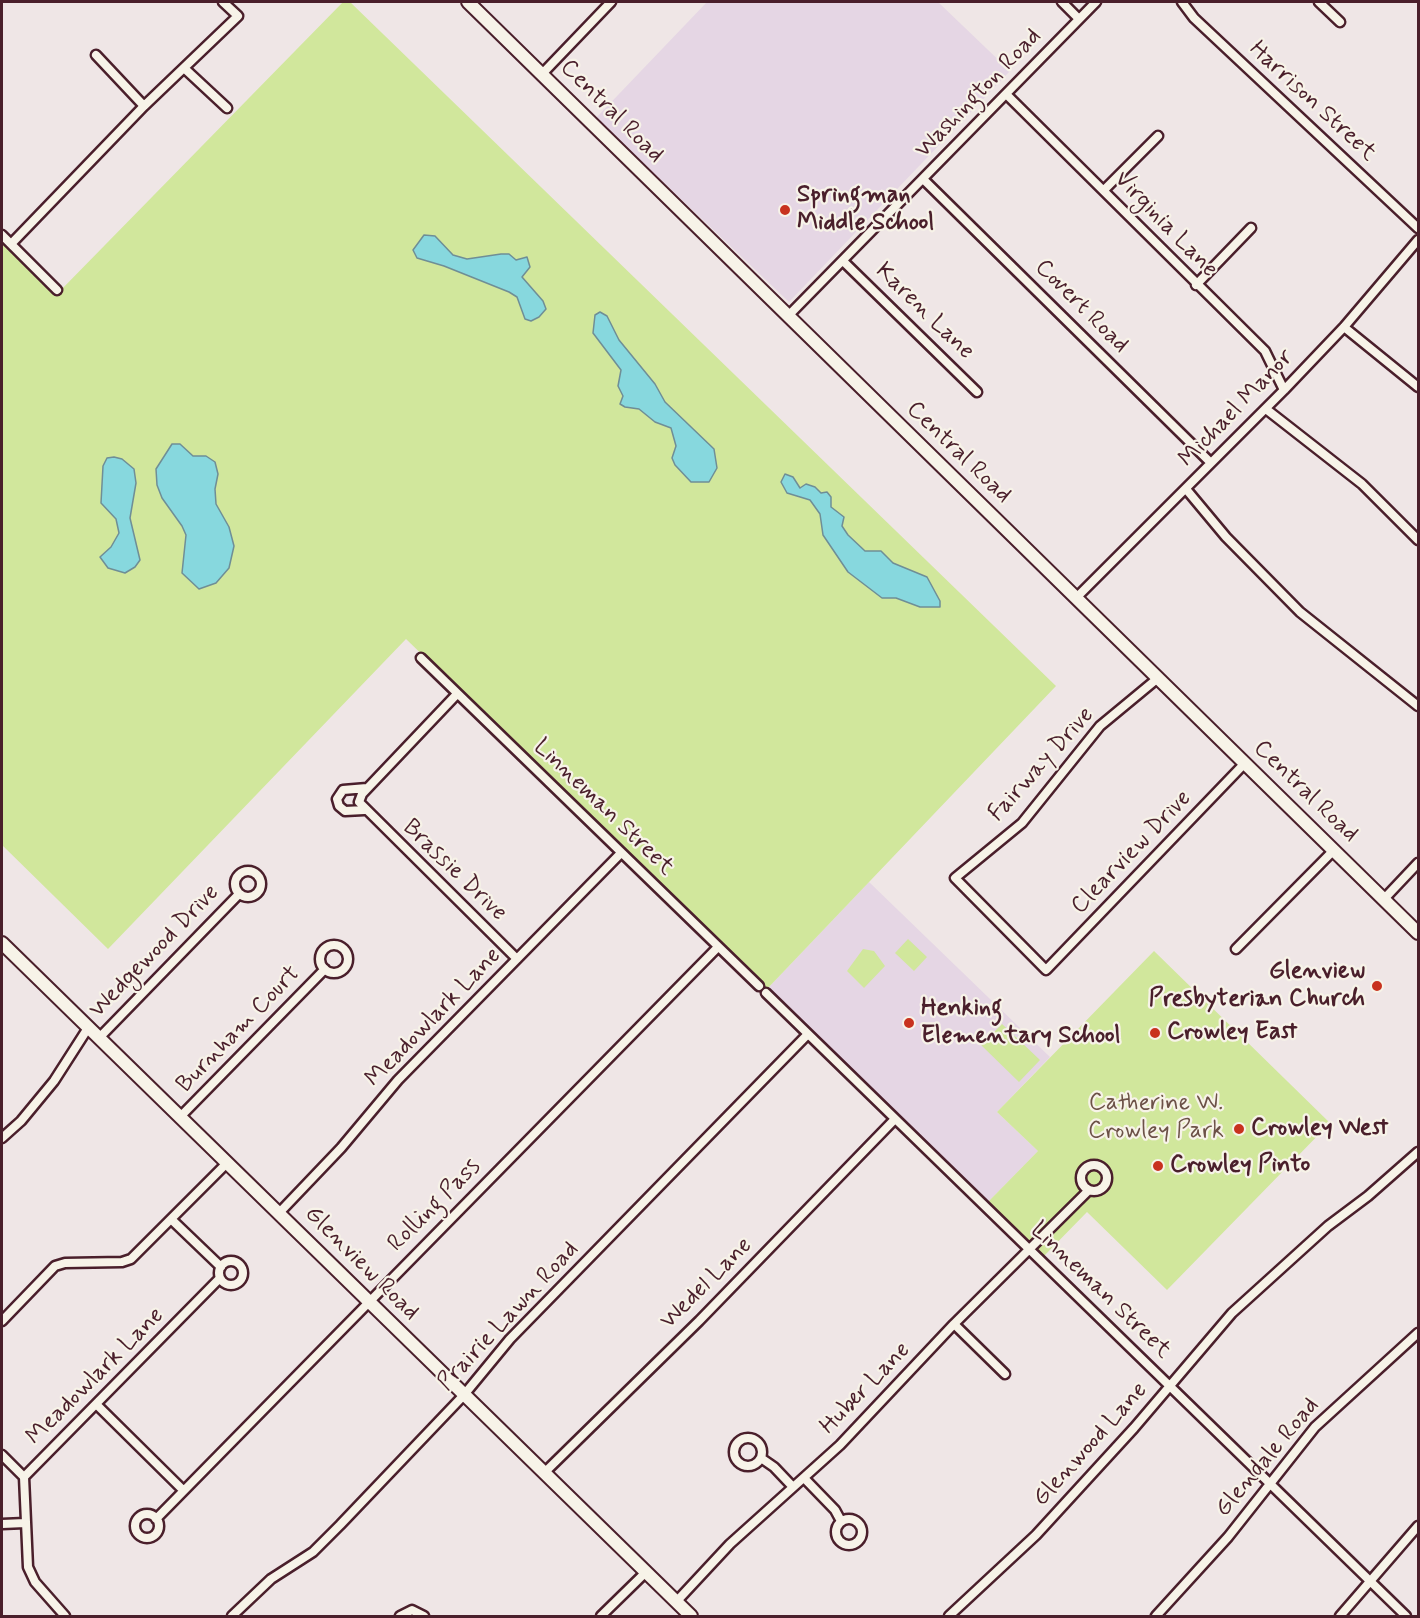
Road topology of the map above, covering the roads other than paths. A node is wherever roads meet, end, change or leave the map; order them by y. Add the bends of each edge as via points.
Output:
1 (223, 2) edge
2 (468, 2) edge
3 (611, 2) edge
4 (1062, 2) edge
5 (1096, 2) edge
6 (1182, 2) edge
7 (1319, 2) edge
8 (1079, 19) junction
9 (1340, 22) dead end
10 (96, 55) dead end
11 (184, 68) junction
12 (542, 74) junction
13 (1006, 94) junction
14 (144, 106) junction
15 (227, 108) dead end
16 (1158, 136) dead end
17 (923, 178) junction
18 (1104, 190) junction
19 (1251, 228) dead end
20 (1419, 228) edge
21 (2, 235) edge
22 (1419, 240) edge
23 (11, 244) junction
24 (843, 261) junction
25 (1196, 285) junction
26 (57, 290) dead end
27 (788, 316) junction
28 (1344, 327) junction
29 (1419, 387) edge
30 (1284, 390) junction
31 (977, 392) dead end
32 (1266, 409) junction
33 (1211, 464) junction
34 (1186, 489) junction
35 (1419, 540) edge
36 (1076, 598) junction
37 (421, 658) dead end
38 (1158, 678) junction
39 (1419, 692) edge
40 (457, 694) junction
41 (1415, 702) edge
42 (1245, 763) junction
43 (365, 791) junction
44 (364, 810) junction
45 (1334, 850) junction
46 (621, 853) junction
47 (1419, 863) edge
48 (239, 894) dead end
49 (1384, 899) junction
50 (1419, 933) edge
51 (2, 943) edge
52 (718, 947) junction
53 (1236, 949) dead end
54 (517, 959) junction
55 (325, 969) dead end
56 (1046, 970) joint
57 (759, 986) dead end
58 (766, 993) dead end
59 (88, 1028) junction
60 (808, 1034) junction
61 (99, 1038) junction
62 (180, 1117) junction
63 (895, 1119) junction
64 (2, 1138) edge
65 (1419, 1152) edge
66 (227, 1163) junction
67 (1089, 1190) dead end
68 (279, 1213) junction
69 (172, 1220) junction
70 (1030, 1249) junction
71 (221, 1267) junction
72 (220, 1278) junction
73 (369, 1301) junction
74 (2, 1321) edge
75 (954, 1324) junction
76 (1419, 1333) edge
77 (1005, 1374) dead end
78 (1169, 1386) junction
79 (463, 1396) junction
80 (96, 1404) junction
81 (2, 1455) edge
82 (761, 1458) dead end
83 (544, 1473) junction
84 (24, 1478) junction
85 (804, 1478) junction
86 (1269, 1484) junction
87 (793, 1487) junction
88 (183, 1490) junction
89 (156, 1519) dead end
90 (841, 1521) dead end
91 (25, 1523) junction
92 (2, 1524) edge
93 (1419, 1526) edge
94 (645, 1573) junction
95 (1369, 1581) junction
96 (676, 1602) junction
97 (63, 1616) edge
98 (232, 1617) edge
99 (399, 1617) edge
100 (424, 1617) edge
101 (601, 1617) edge
102 (690, 1617) edge
103 (949, 1617) edge
104 (1155, 1617) edge
105 (1340, 1617) edge
106 (1406, 1617) edge

1 - 11 street via 238,16
2 - 12 main road, Central Road
3 - 12 street
4 - 8 street
5 - 8 street, Washington Road
6 - 20 street, Harrison Street via 1194,18
7 - 9 street
8 - 13 street, Washington Road
10 - 14 street
11 - 14 street
11 - 15 street
12 - 27 main road, Central Road
13 - 17 street, Washington Road
13 - 18 street, Virginia Lane
14 - 23 street
16 - 18 street
17 - 24 street, Washington Road
17 - 33 street, Covert Road
18 - 25 street, Virginia Lane
19 - 25 street
21 - 23 street
22 - 28 street, Michael Manor
23 - 26 street
24 - 27 street, Washington Road
24 - 31 street, Karen Lane
25 - 30 street, Virginia Lane via 1265,351
27 - 36 main road, Central Road
28 - 29 street
28 - 30 street, Michael Manor
30 - 32 street, Michael Manor
32 - 33 street, Michael Manor
32 - 35 street via 1362,484
33 - 34 street, Michael Manor
34 - 36 street, Michael Manor
34 - 41 street via 1226,537 1300,612
36 - 38 main road, Central Road
37 - 40 street, Linneman Street
38 - 42 main road, Central Road
38 - 56 street, Fairway Drive via 1100,726 1022,823 955,878
39 - 41 street
40 - 43 street
40 - 46 street, Linneman Street
42 - 45 main road, Central Road
42 - 56 street, Clearview Drive
43 - 44 street via 359,802
43 - 44 street, Brassie Drive via 343,790 337,799 345,811
44 - 54 street, Brassie Drive
45 - 49 main road, Central Road
45 - 53 street
46 - 52 street, Linneman Street
46 - 54 street, Meadowlark Lane
47 - 49 street
48 - 61 street, Wedgewood Drive
49 - 50 main road, Central Road
51 - 59 main road, Glenview Road
52 - 57 street, Linneman Street
52 - 73 street, Rolling Pass
54 - 68 street, Meadowlark Lane via 398,1080
55 - 62 street, Burnham Court
58 - 60 street, Linneman Street
59 - 61 main road, Glenview Road
59 - 64 street via 54,1081
60 - 63 street, Linneman Street
60 - 79 street, Prairie Lawn Road via 510,1339
61 - 62 main road, Glenview Road
62 - 66 main road, Glenview Road
63 - 70 street, Linneman Street
63 - 83 street, Wedel Lane via 699,1321
65 - 78 street, Glenwood Lane via 1328,1226 1232,1313
66 - 68 main road, Glenview Road
66 - 69 street
67 - 70 street, Huber Lane
68 - 73 main road, Glenview Road
69 - 71 street
69 - 74 street via 131,1259 55,1266
70 - 75 street, Huber Lane
70 - 78 street, Linneman Street
71 - 72 street
71 - 72 street via 234,1262 243,1274 233,1285
72 - 80 street, Meadowlark Lane
73 - 79 main road, Glenview Road
73 - 88 street, Rolling Pass
75 - 77 street
75 - 85 street, Huber Lane via 873,1412
76 - 86 street, Glendale Road via 1315,1426
78 - 86 street, Linneman Street
78 - 103 street, Glenwood Lane via 1036,1535
79 - 83 main road, Glenview Road
79 - 98 street, Prairie Lawn Road via 313,1552 271,1579
80 - 84 street, Meadowlark Lane
80 - 88 street
81 - 84 street
82 - 87 street
83 - 94 main road, Glenview Road
84 - 91 street
85 - 87 street, Huber Lane
85 - 90 street
86 - 95 street, Linneman Street
86 - 104 street, Glendale Road via 1228,1537
87 - 96 street, Huber Lane via 730,1544
88 - 89 street, Rolling Pass
91 - 92 street
91 - 97 street via 28,1567 35,1582
93 - 95 street
94 - 96 main road, Glenview Road
94 - 101 street
95 - 105 street
95 - 106 street, Linneman Street
96 - 102 main road, Glenview Road
99 - 100 street via 412,1610

